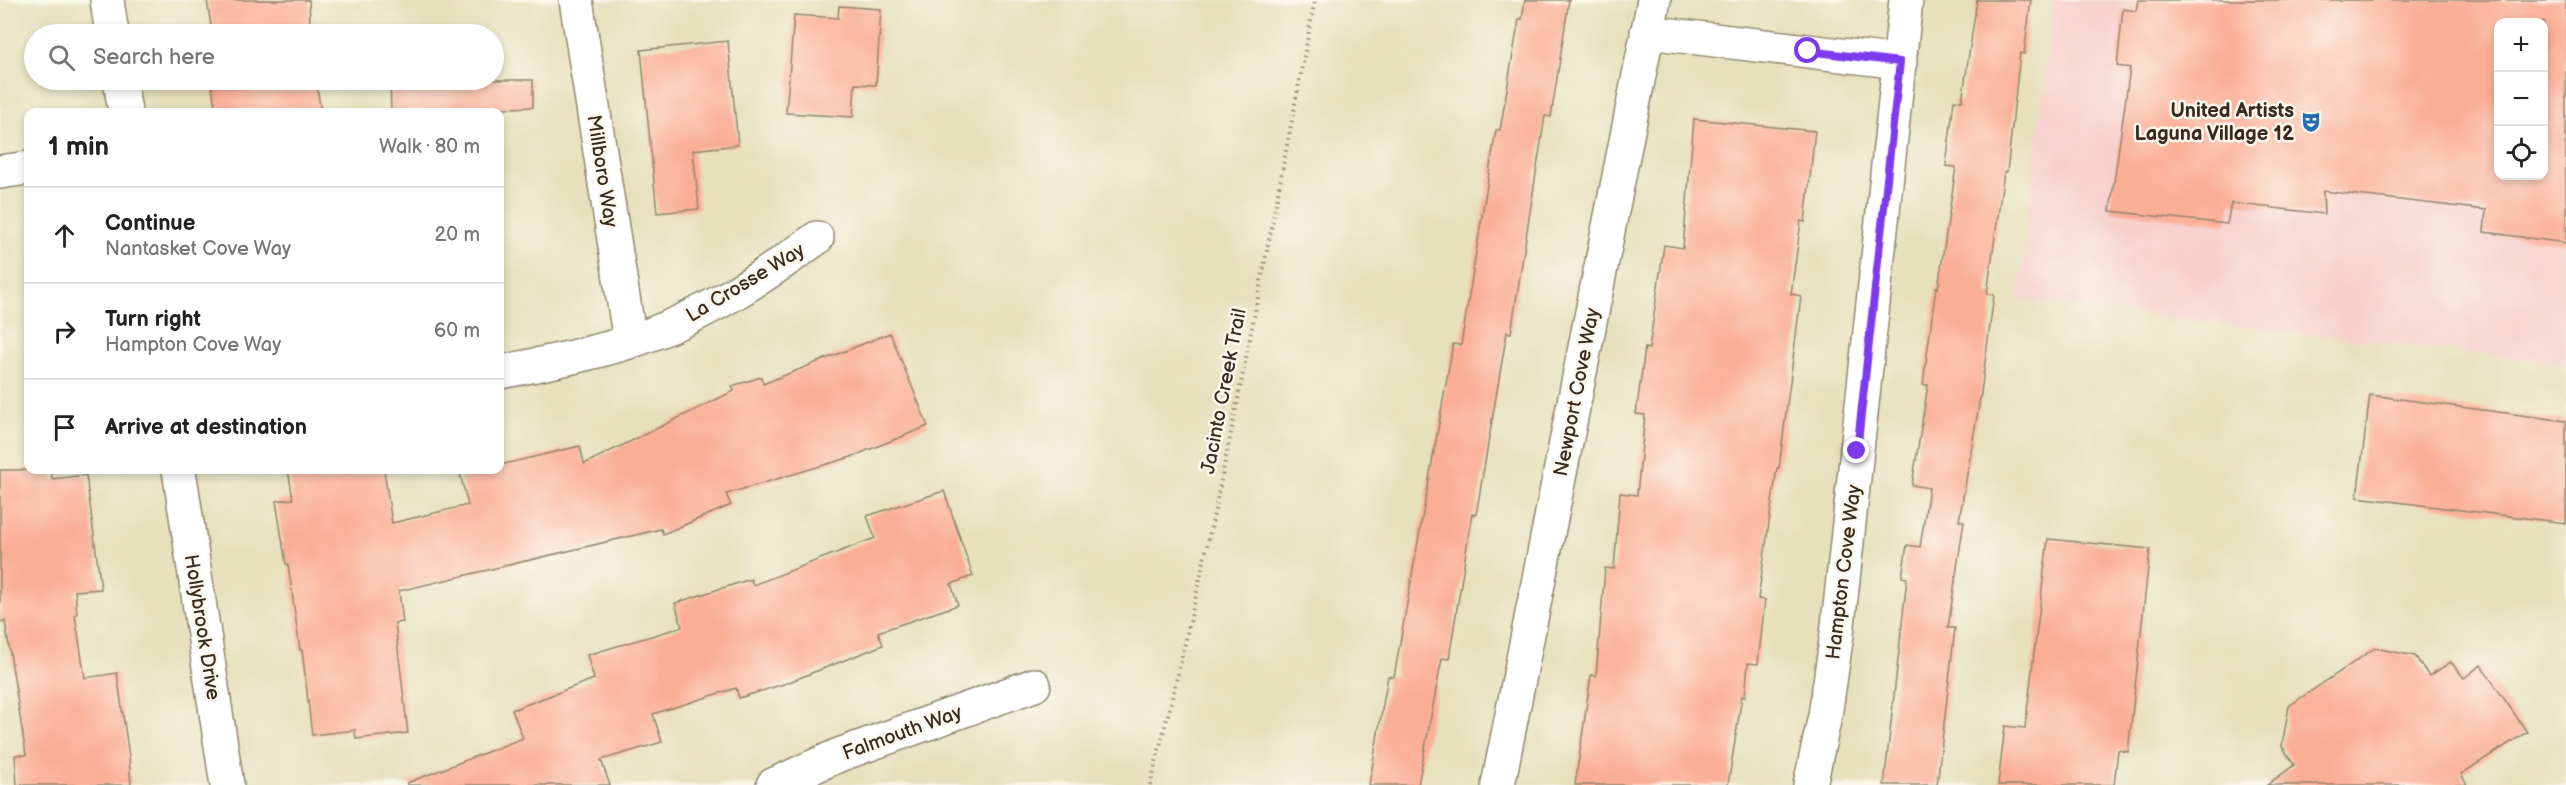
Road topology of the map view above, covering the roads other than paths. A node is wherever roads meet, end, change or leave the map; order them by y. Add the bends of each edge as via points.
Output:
1 (106, 0) edge
2 (576, 0) edge
3 (1654, 0) edge
4 (1906, 0) edge
5 (110, 24) edge
6 (1647, 32) junction
7 (1900, 62) junction
8 (122, 90) edge
9 (124, 108) edge
10 (24, 169) edge
11 (0, 172) edge
12 (817, 238) dead end
13 (630, 342) junction
14 (504, 371) edge
15 (180, 474) edge
16 (1034, 685) dead end
17 (227, 785) edge
18 (772, 785) edge
19 (1498, 785) edge
20 (1810, 785) edge

1 - 5 street
2 - 13 street, Millboro Way
3 - 6 street, Newport Cove Way
4 - 7 street, Hampton Cove Way
6 - 7 street
6 - 19 street, Newport Cove Way
7 - 20 street, Hampton Cove Way via 1837,634
8 - 9 street
10 - 11 street
12 - 13 street, La Crosse Way via 780,266 705,310
13 - 14 street, La Crosse Way
15 - 17 street, Hollybrook Drive
16 - 18 street, Falmouth Way via 839,754

